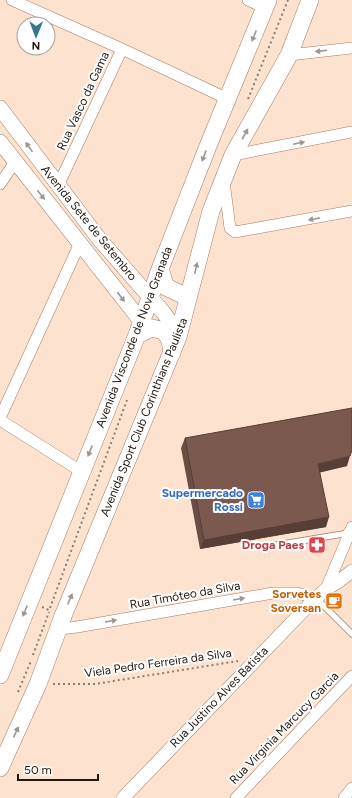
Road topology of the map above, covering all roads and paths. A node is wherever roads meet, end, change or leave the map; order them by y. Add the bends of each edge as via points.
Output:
1 (12, 0) edge
2 (248, 0) edge
3 (288, 0) edge
4 (310, 0) edge
5 (267, 4) edge
6 (352, 48) edge
7 (122, 49) junction
8 (289, 55) junction
9 (228, 100) junction
10 (246, 103) dead end
11 (0, 108) edge
12 (352, 132) edge
13 (0, 142) edge
14 (233, 156) junction
15 (15, 162) junction
16 (224, 179) junction
17 (0, 184) edge
18 (58, 186) junction
19 (352, 211) edge
20 (80, 243) junction
21 (160, 269) junction
22 (190, 295) junction
23 (150, 298) junction
24 (139, 328) junction
25 (175, 345) junction
26 (128, 398) dead end
27 (0, 419) edge
28 (82, 472) junction
29 (351, 531) edge
30 (264, 547) dead end
31 (351, 574) edge
32 (321, 594) junction
33 (29, 601) junction
34 (57, 618) junction
35 (352, 634) edge
36 (257, 657) junction
37 (0, 675) edge
38 (352, 676) edge
39 (38, 684) junction
40 (18, 693) dead end
41 (0, 768) edge
42 (352, 788) edge
43 (123, 798) edge
44 (236, 798) edge
45 (344, 798) edge

1 - 7 street
2 - 5 street
3 - 10 path
4 - 8 main road, Avenida Sport Club Corinthians Paulista
5 -> 9 main road, Avenida Visconde de Nova Granada
6 -> 8 street
7 - 9 street
7 - 18 street, Rua Vasco da Gama
14 -> 8 main road, Avenida Sport Club Corinthians Paulista
9 -> 21 main road, Avenida Visconde de Nova Granada
18 -> 11 main road, Avenida Sete de Setembro
14 -> 12 street
13 - 15 main road, Avenida Sete de Setembro
14 - 16 main road, Avenida Sport Club Corinthians Paulista
15 - 17 street
15 -> 20 main road, Avenida Sete de Setembro
19 -> 16 street via 235,232 230,228
22 -> 16 main road, Avenida Sport Club Corinthians Paulista via 211,211
18 - 23 main road, Avenida Sete de Setembro
20 -> 24 main road, Avenida Sete de Setembro
20 - 27 street
21 - 22 main road via 166,286
21 - 23 main road, Avenida Visconde de Nova Granada
22 - 25 main road, Avenida Sport Club Corinthians Paulista
23 - 24 main road, Avenida Visconde de Nova Granada
23 - 25 main road, Avenida Sete de Setembro via 171,323
24 - 25 main road via 164,330
24 -> 28 main road, Avenida Visconde de Nova Granada
34 -> 25 main road, Avenida Sport Club Corinthians Paulista
26 - 34 path
27 - 28 street
28 - 33 main road, Avenida Visconde de Nova Granada
29 - 30 lane
29 - 32 street, Rua Justino Alves Batista
31 - 32 street
34 -> 32 street, Rua Timóteo da Silva via 77,627 273,593
32 - 35 lane
32 - 36 street, Rua Justino Alves Batista
33 - 34 path
33 -> 37 main road, Avenida Visconde de Nova Granada
34 - 39 main road, Avenida Sport Club Corinthians Paulista
34 - 40 path
36 - 39 path, Viela Pedro Ferreira da Silva via 95,684
36 - 43 street, Rua Justino Alves Batista
38 - 44 street, Rua Virginia Marcucy Garcia
41 -> 39 main road, Avenida Sport Club Corinthians Paulista
42 - 45 street

